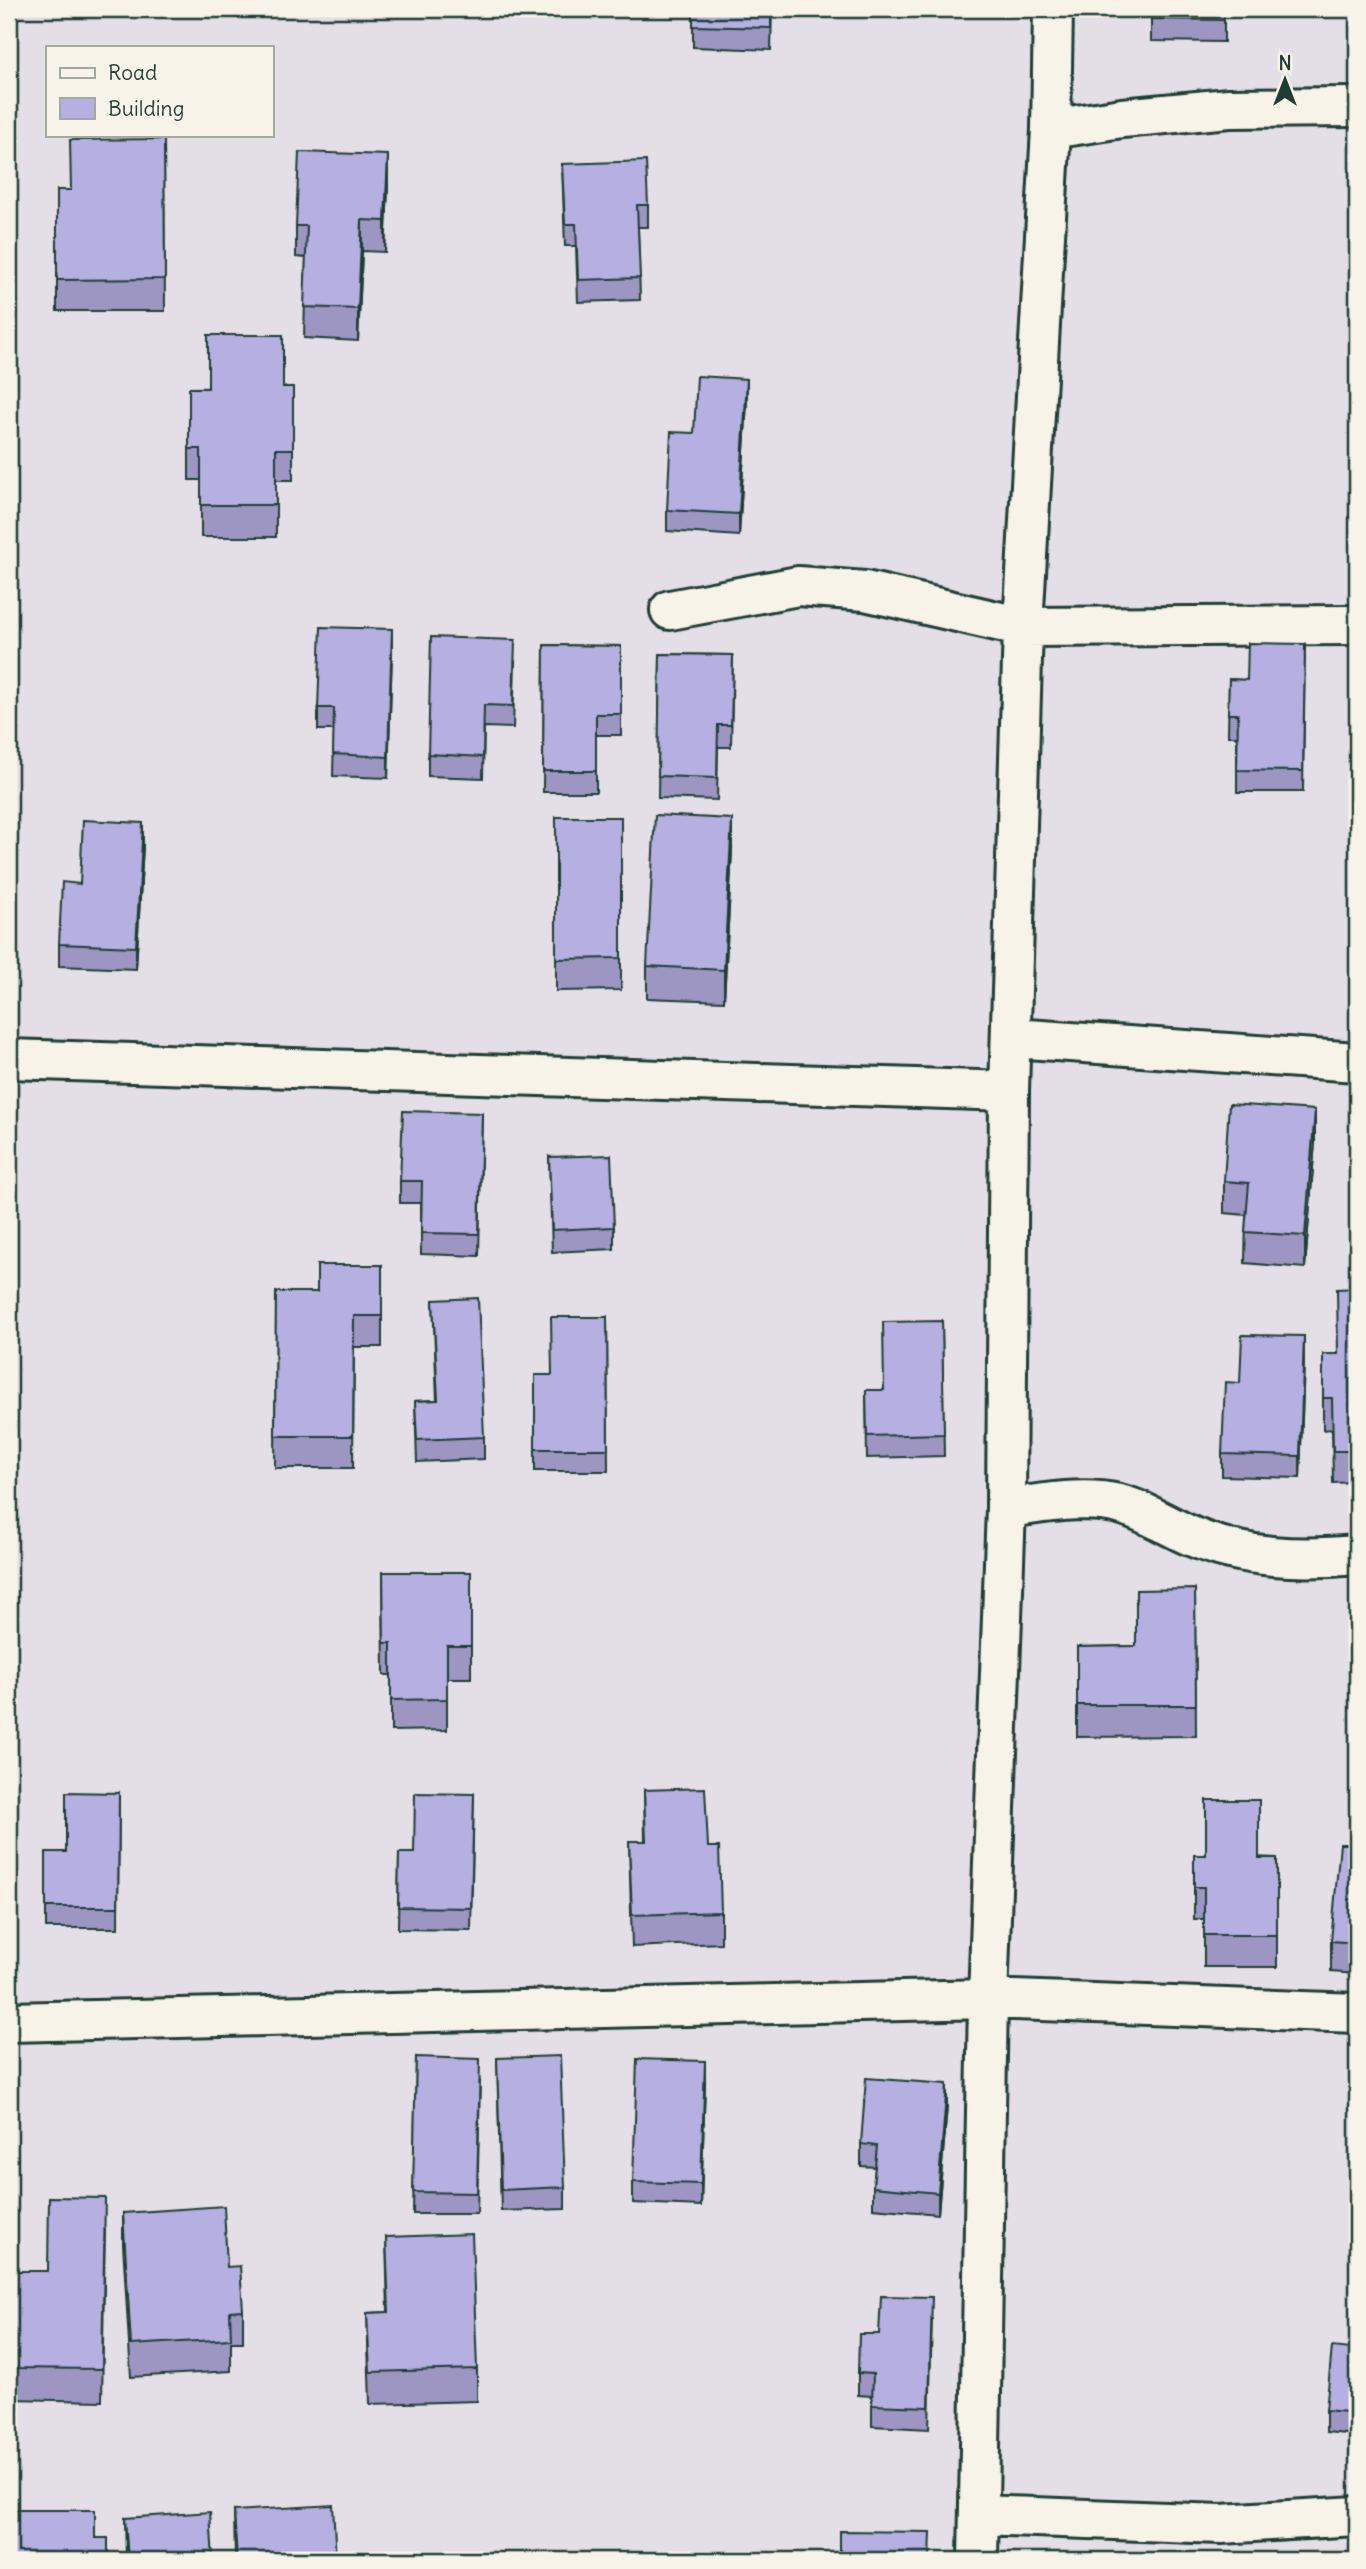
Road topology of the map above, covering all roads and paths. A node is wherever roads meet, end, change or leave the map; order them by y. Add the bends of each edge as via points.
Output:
1 (1053, 9) edge
2 (1357, 107) edge
3 (1051, 129) junction
4 (670, 610) dead end
5 (1357, 625) edge
6 (1023, 627) junction
7 (1013, 1038) junction
8 (9, 1059) edge
9 (1357, 1062) edge
10 (1009, 1091) junction
11 (1006, 1508) junction
12 (1357, 1555) edge
13 (988, 1999) junction
14 (1357, 2013) edge
15 (9, 2022) edge
16 (980, 2515) junction
17 (1357, 2516) edge
18 (978, 2560) edge

1 - 3 street
2 - 3 street via 1229,108
3 - 6 street
4 - 6 street via 798,586 865,591
5 - 6 street
6 - 7 street
7 - 9 street
7 - 10 street
8 - 10 street
10 - 11 street
11 - 12 street via 1086,1500 1119,1504 1195,1538 1236,1550 1300,1560
11 - 13 street
13 - 14 street
13 - 15 street
13 - 16 street
16 - 17 street via 1222,2524
16 - 18 street

